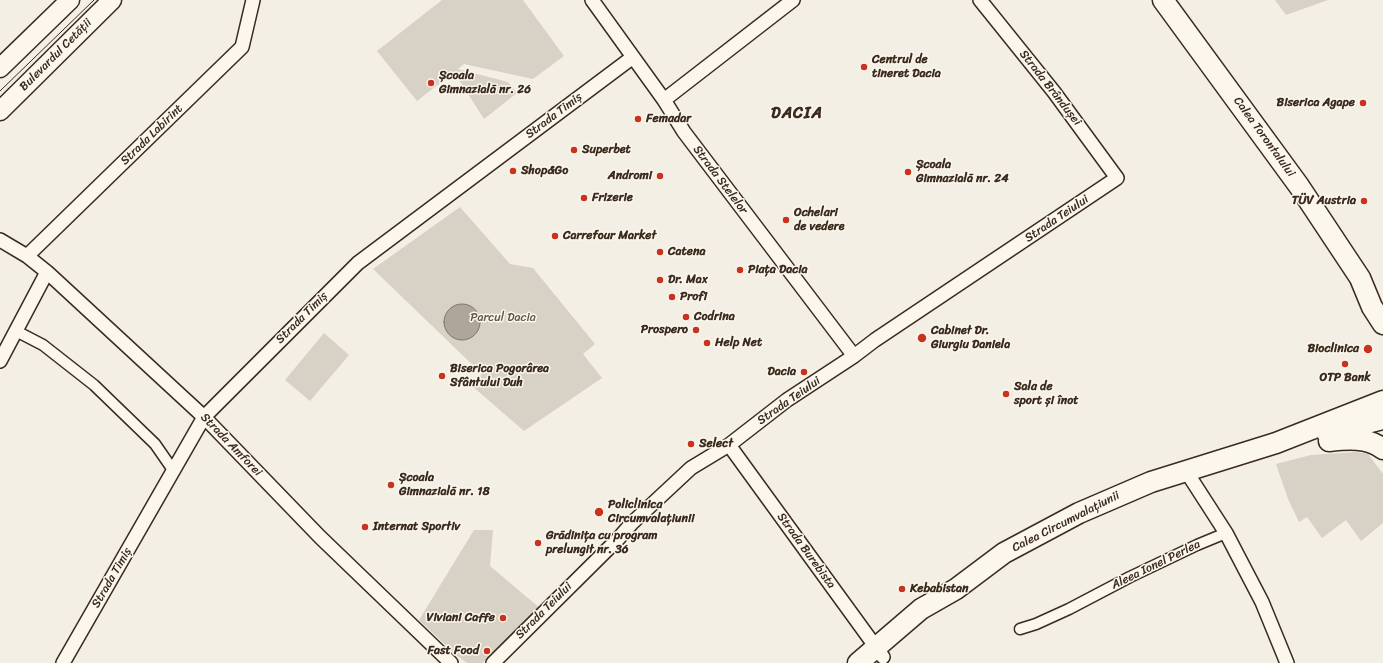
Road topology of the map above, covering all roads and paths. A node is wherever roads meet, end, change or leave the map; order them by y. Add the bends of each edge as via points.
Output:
1 (70, 0) edge
2 (112, 0) edge
3 (253, 0) edge
4 (592, 0) edge
5 (793, 0) edge
6 (980, 0) edge
7 (1163, 0) edge
8 (633, 57) junction
9 (0, 68) edge
10 (664, 100) junction
11 (0, 111) edge
12 (1117, 178) joint
13 (0, 240) edge
14 (27, 256) junction
15 (47, 272) junction
16 (1360, 278) junction
17 (1383, 300) edge
18 (1383, 324) edge
19 (16, 331) junction
20 (854, 356) junction
21 (0, 361) edge
22 (1383, 390) edge
23 (1383, 401) edge
24 (1360, 409) junction
25 (204, 417) junction
26 (1383, 419) edge
27 (1303, 439) junction
28 (1276, 443) junction
29 (729, 444) junction
30 (1383, 449) edge
31 (173, 470) junction
32 (1186, 470) junction
33 (1226, 533) junction
34 (1020, 630) dead end
35 (878, 656) edge
36 (63, 663) edge
37 (451, 663) edge
38 (493, 663) edge
39 (858, 663) edge
40 (1287, 663) edge

1 - 9 main road
2 - 11 main road, Bulevardul Cetății
3 - 14 street, Strada Labirint via 242,47
4 - 8 street, Strada Stelelor
5 - 10 street
6 - 12 street, Strada Brândușei via 1057,96
7 - 16 main road, Calea Torontalului via 1299,186
8 - 10 street, Strada Stelelor
8 - 25 street, Strada Timiș via 358,263
10 - 20 street, Strada Stelelor via 684,132
12 - 20 street, Strada Teiului
13 - 14 street, Strada Amforei
14 - 15 street, Strada Amforei
15 - 19 street
15 - 25 street, Strada Amforei
16 - 17 main road, Calea Torontalului
16 - 18 main road, Calea Torontalului via 1372,307
19 - 21 street
19 - 31 street via 44,345 94,384 155,444
20 - 29 street, Strada Teiului via 787,400
22 - 24 main road
23 - 24 main road, Calea Circumvalațiunii
24 - 28 main road, Calea Circumvalațiunii
25 - 31 street, Strada Timiș
25 - 37 street, Strada Amforei via 320,537
26 - 27 main road
27 - 28 main road, Calea Circumvalațiunii
27 - 30 main road via 1357,440 1371,442
28 - 32 main road, Calea Circumvalațiunii
29 - 35 street, Strada Burebista
29 - 38 street, Strada Teiului via 692,468 632,522
31 - 36 street, Strada Timiș
32 - 33 street
32 - 35 main road, Calea Circumvalațiunii via 1079,513 1004,553 956,589 921,609
33 - 34 street, Aleea Ionel Perlea
33 - 40 street via 1262,602
35 - 39 main road, Calea Circumvalațiunii

